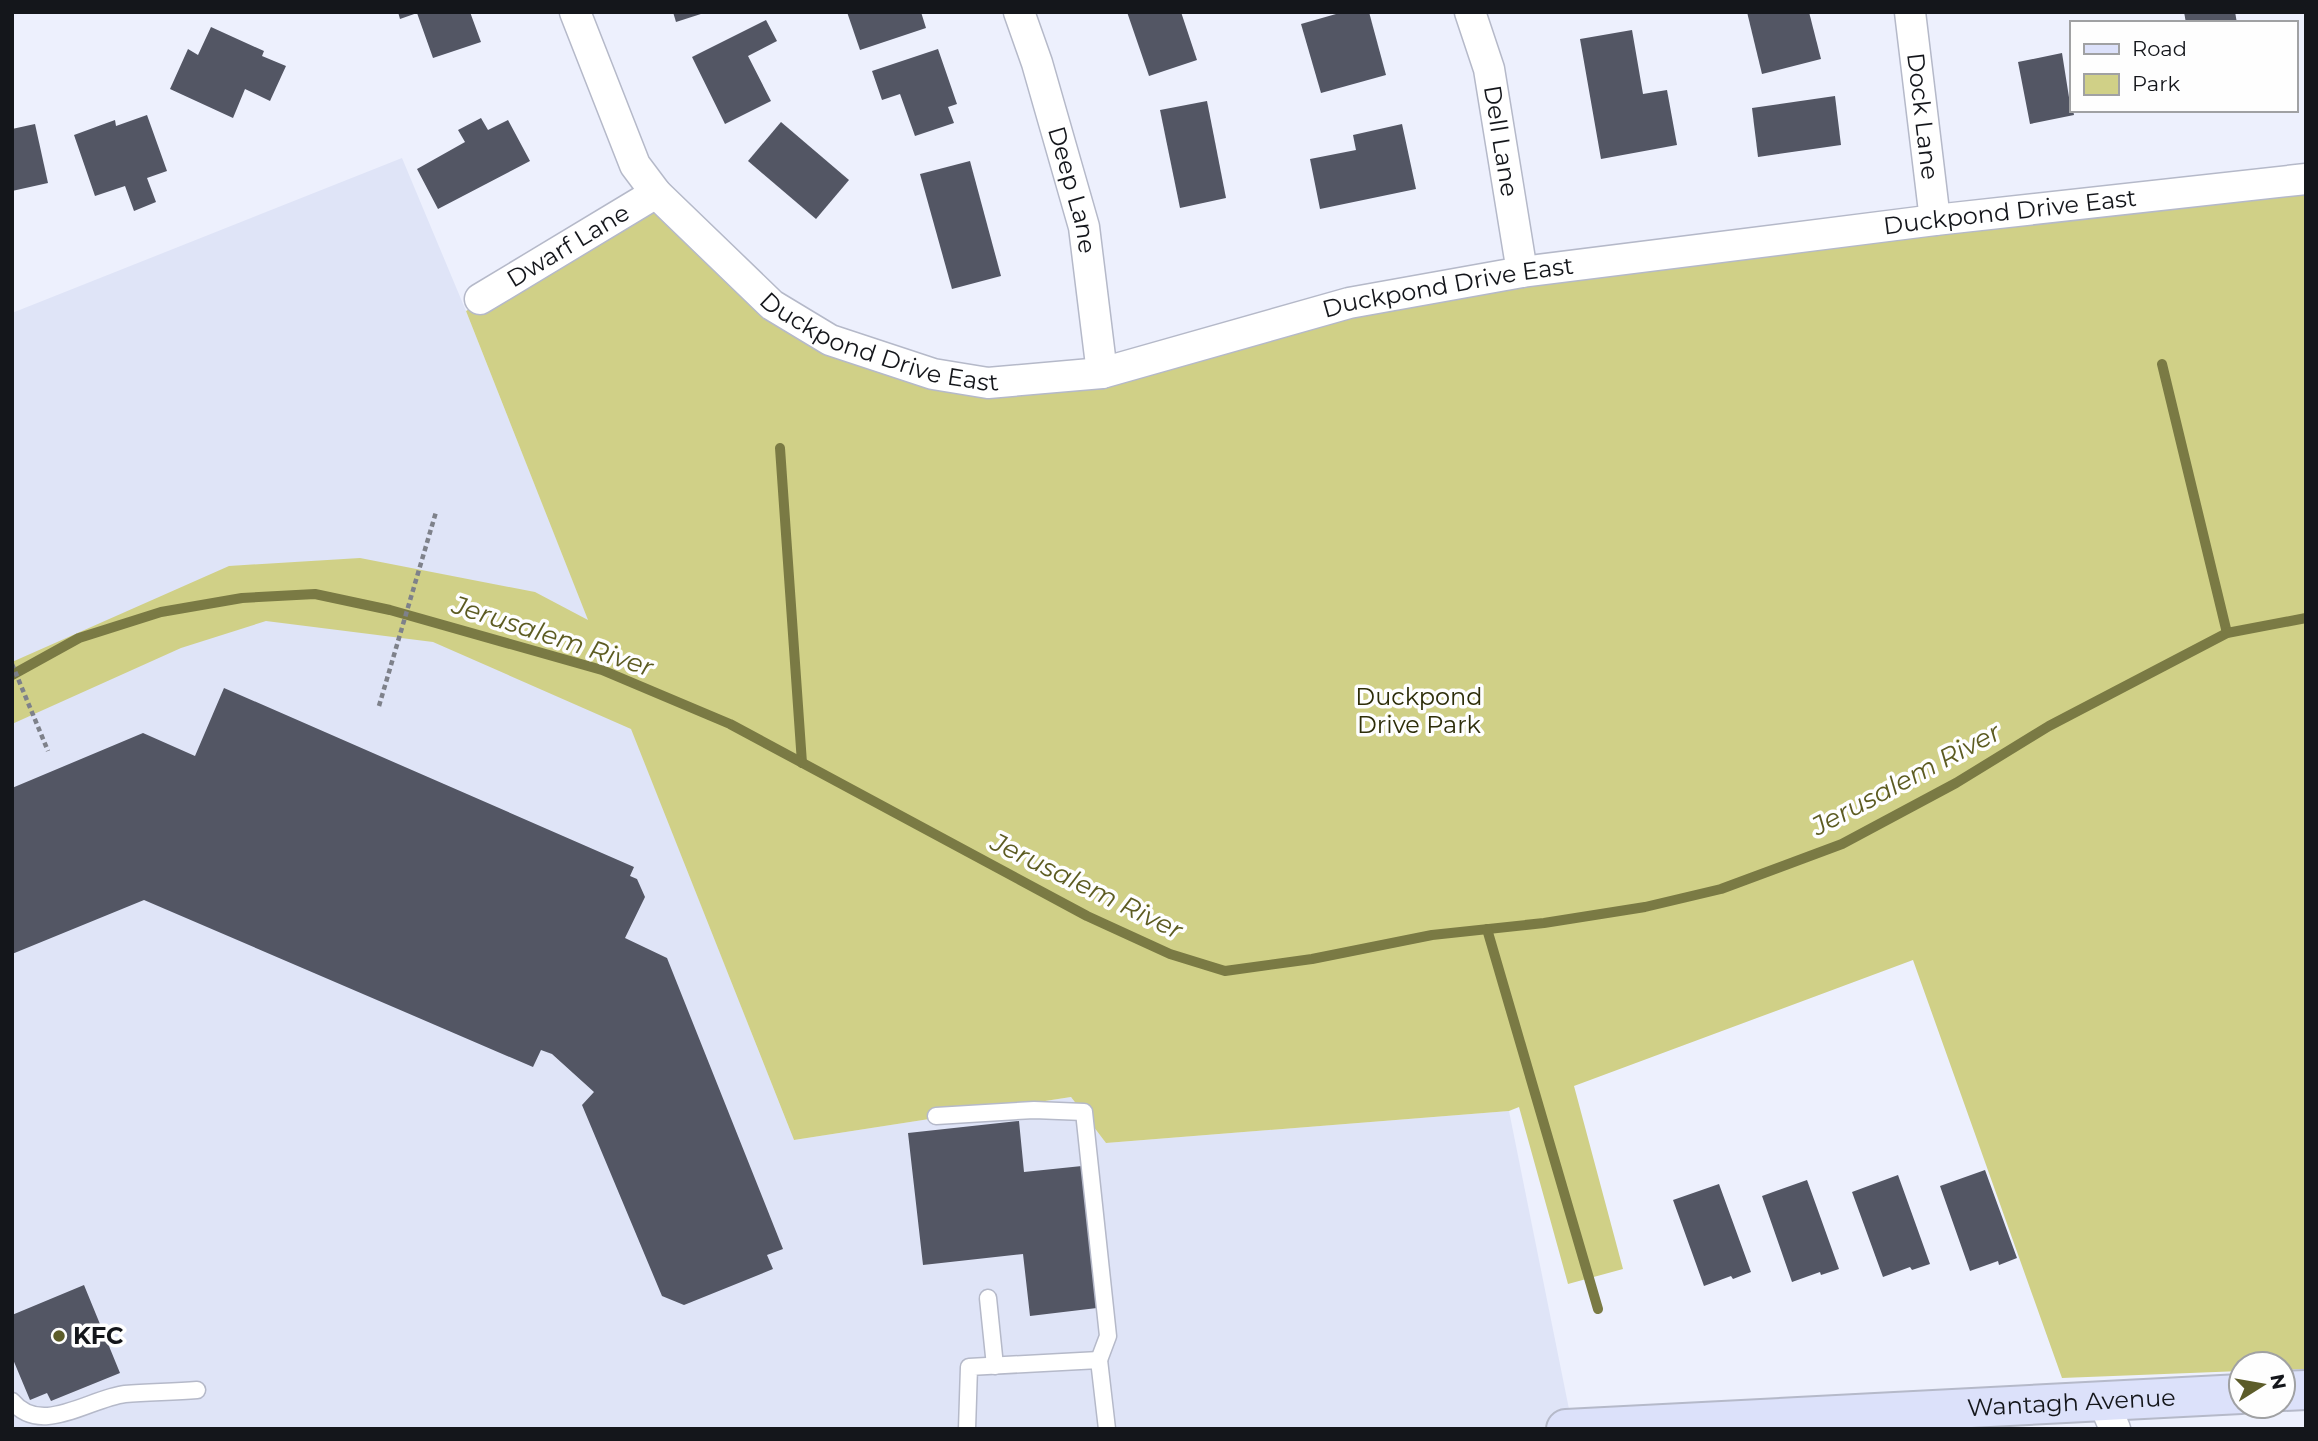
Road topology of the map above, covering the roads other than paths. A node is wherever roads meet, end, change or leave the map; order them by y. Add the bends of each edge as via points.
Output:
1 (575, 12) edge
2 (1019, 12) edge
3 (1470, 12) edge
4 (1910, 12) edge
5 (2306, 179) edge
6 (656, 193) junction
7 (1934, 220) junction
8 (1522, 272) junction
9 (480, 299) dead end
10 (1102, 373) junction
11 (936, 1116) dead end
12 (988, 1298) dead end
13 (1099, 1360) junction
14 (995, 1366) junction
15 (197, 1390) dead end
16 (2227, 1396) edge
17 (12, 1401) edge
18 (2109, 1415) edge
19 (1631, 1427) edge
20 (967, 1429) edge
21 (1107, 1429) edge
22 (1566, 1429) edge

1 - 6 street, Duckpond Drive East via 635,165
2 - 10 street, Deep Lane via 1084,227
3 - 8 street, Dell Lane via 1489,69
4 - 7 street, Dock Lane
5 - 7 street, Duckpond Drive East
6 - 9 street, Dwarf Lane
6 - 10 street, Duckpond Drive East via 772,305 830,340 933,374 988,383
7 - 8 street, Duckpond Drive East
8 - 10 street, Duckpond Drive East via 1349,303
11 - 13 lane via 1084,1112 1108,1336
12 - 14 lane
13 - 14 lane
13 - 21 lane
14 - 20 lane via 969,1367
15 - 17 lane via 122,1395 50,1417 20,1410
16 - 18 main road, Wantagh Avenue
18 - 19 main road, Wantagh Avenue
19 - 22 main road, Wantagh Avenue

